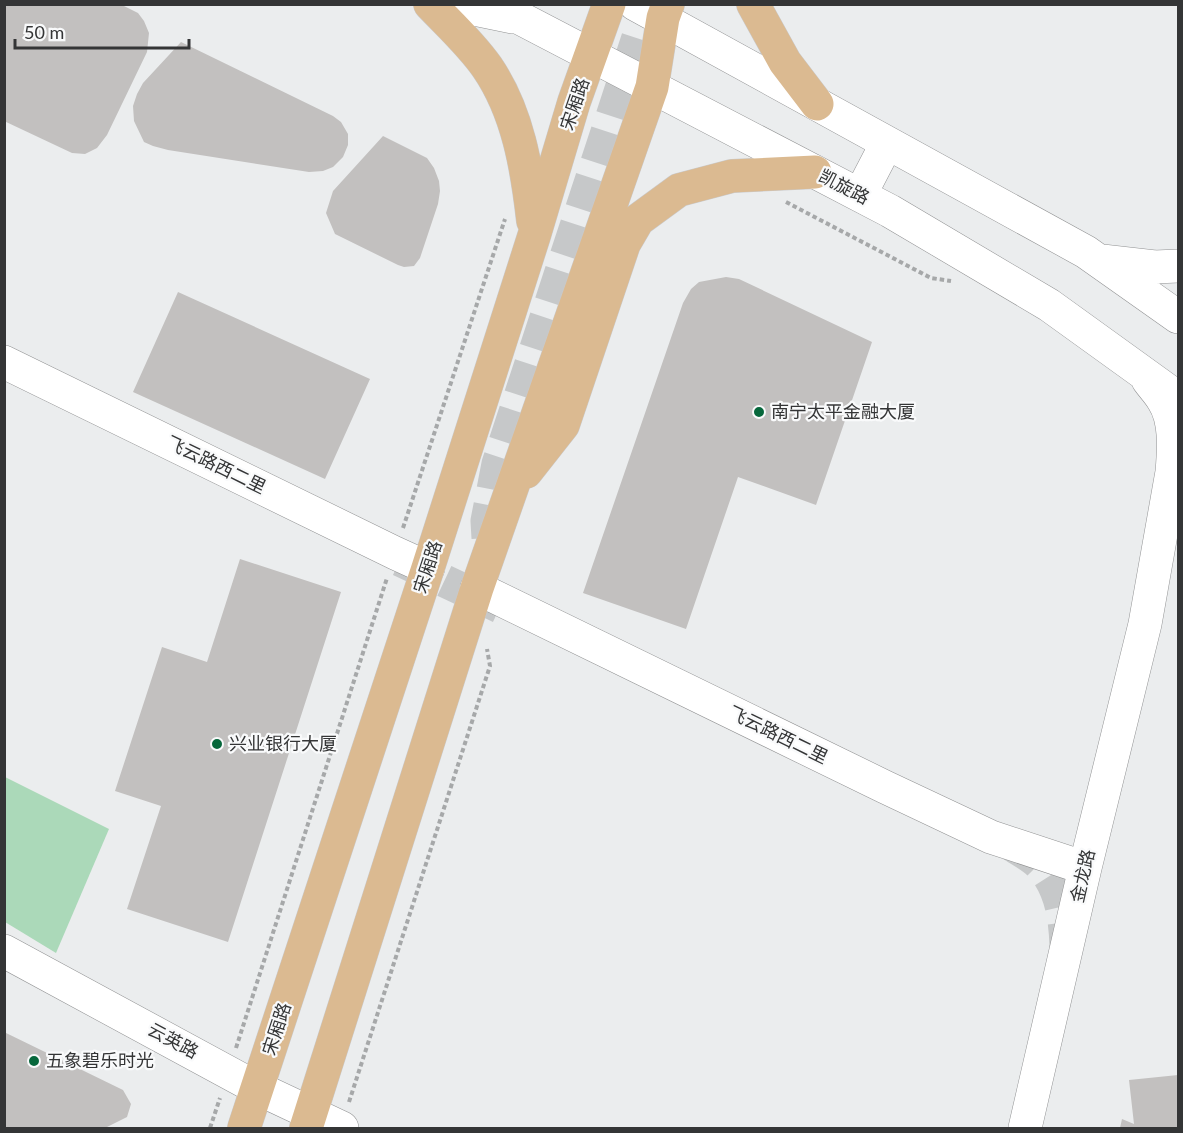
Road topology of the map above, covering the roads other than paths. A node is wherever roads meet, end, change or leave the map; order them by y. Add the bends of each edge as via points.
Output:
1 (430, 4) edge
2 (450, 4) edge
3 (609, 4) edge
4 (753, 4) edge
5 (656, 9) edge
6 (506, 12) edge
7 (592, 55) junction
8 (652, 87) junction
9 (818, 104) junction
10 (887, 143) junction
11 (815, 172) junction
12 (860, 195) junction
13 (534, 236) junction
14 (1098, 260) junction
15 (1179, 266) edge
16 (1179, 317) edge
17 (4, 362) edge
18 (1139, 369) junction
19 (1179, 398) edge
20 (510, 492) junction
21 (1179, 546) edge
22 (428, 568) junction
23 (477, 588) junction
24 (1145, 624) junction
25 (1084, 868) junction
26 (4, 951) edge
27 (257, 1088) junction
28 (309, 1121) edge
29 (244, 1128) edge
30 (342, 1128) edge
31 (1025, 1128) edge

1 - 13 main road via 487,67 511,112 528,181
2 - 6 street, 凯旋路
3 - 7 main road, 宋厢路
4 - 9 main road via 785,62
5 - 8 main road
5 - 9 street
6 - 7 street, 凯旋路
7 - 8 street, 凯旋路
7 - 13 main road, 宋厢路
8 - 11 street, 凯旋路
8 - 20 main road
9 - 10 street
10 - 12 street
10 - 14 street
11 - 12 street, 凯旋路
11 - 20 main road via 732,176 679,190 638,220 624,244 563,425
12 - 18 street, 凯旋路 via 1049,305
13 - 22 main road, 宋厢路
14 - 15 street
14 - 16 street
17 - 22 street, 飞云路西二里
18 - 19 street, 凯旋路
18 - 24 street, 金龙路 via 1164,401 1174,451
20 - 23 main road
21 - 24 street, 金龙路
22 - 27 main road, 宋厢路
23 - 25 street, 飞云路西二里 via 991,837
23 - 28 main road
24 - 25 street, 金龙路
25 - 31 street, 金龙路
26 - 27 street, 云英路
27 - 28 street, 云英路
27 - 29 main road, 宋厢路
28 - 30 street, 云英路

